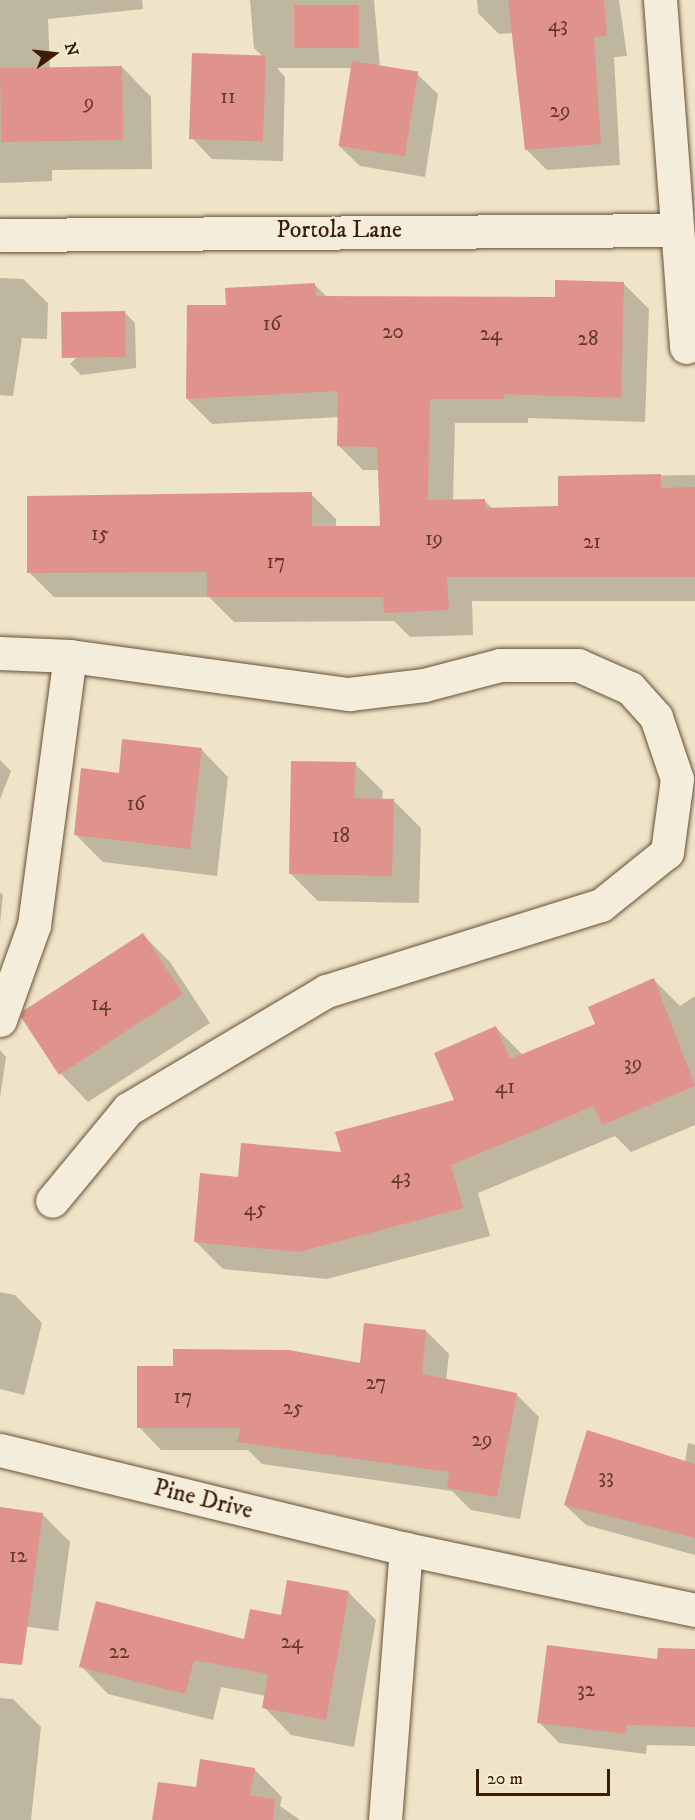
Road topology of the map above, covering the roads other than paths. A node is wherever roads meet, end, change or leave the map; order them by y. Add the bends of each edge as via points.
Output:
1 (660, 0) edge
2 (677, 230) junction
3 (0, 235) edge
4 (686, 347) dead end
5 (0, 653) edge
6 (70, 656) junction
7 (0, 1020) edge
8 (52, 1201) dead end
9 (0, 1450) edge
10 (406, 1549) junction
11 (695, 1610) edge
12 (385, 1820) edge

1 - 2 street
2 - 3 street, Portola Lane
2 - 4 street
5 - 6 street
6 - 7 street via 34,925
6 - 8 street via 349,694 424,685 500,665 578,665 630,688 656,717 677,779 667,852 602,905 326,991 128,1109
9 - 10 street, Pine Drive
10 - 11 street, Pine Drive
10 - 12 street

